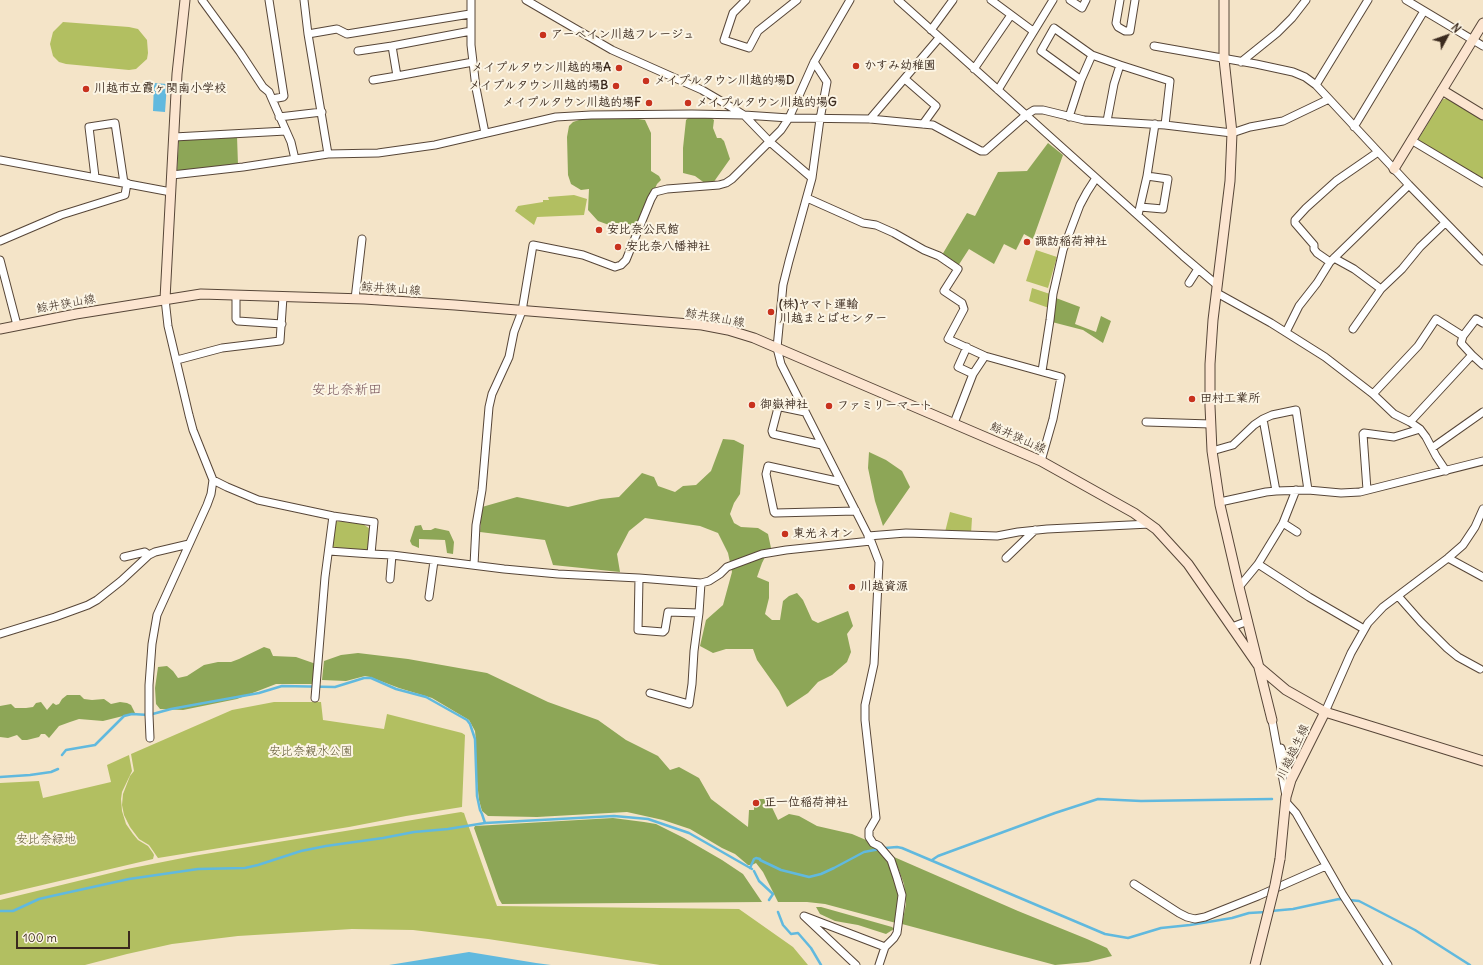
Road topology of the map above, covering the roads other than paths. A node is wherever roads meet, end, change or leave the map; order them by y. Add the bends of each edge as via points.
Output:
1 (184, 0) edge
2 (202, 0) edge
3 (269, 0) edge
4 (303, 0) edge
5 (312, 0) edge
6 (471, 0) edge
7 (526, 0) edge
8 (746, 0) edge
9 (797, 0) edge
10 (850, 0) edge
11 (898, 0) edge
12 (952, 0) edge
13 (992, 0) edge
14 (1053, 0) edge
15 (1070, 0) edge
16 (1086, 0) edge
17 (1120, 0) edge
18 (1135, 0) edge
19 (1224, 0) edge
20 (1306, 0) edge
21 (1368, 0) edge
22 (1406, 0) edge
23 (1424, 11) junction
24 (470, 14) junction
25 (1011, 15) junction
26 (1483, 24) edge
27 (931, 30) junction
28 (471, 31) junction
29 (1033, 31) junction
30 (308, 34) junction
31 (939, 38) junction
32 (1473, 40) junction
33 (392, 46) junction
34 (1154, 46) dead end
35 (1483, 46) edge
36 (358, 51) dead end
37 (1092, 55) junction
38 (1224, 59) junction
39 (473, 62) junction
40 (814, 62) junction
41 (1241, 62) junction
42 (1120, 65) junction
43 (974, 69) junction
44 (397, 76) junction
45 (905, 79) junction
46 (373, 80) dead end
47 (1081, 80) junction
48 (1316, 85) junction
49 (998, 90) junction
50 (1442, 90) junction
51 (1329, 99) junction
52 (272, 100) junction
53 (322, 112) junction
54 (744, 115) junction
55 (1026, 115) junction
56 (1483, 115) edge
57 (279, 117) junction
58 (1070, 117) junction
59 (789, 118) junction
60 (820, 119) junction
61 (870, 119) junction
62 (1107, 121) junction
63 (923, 124) junction
64 (1155, 124) junction
65 (1165, 125) junction
66 (1354, 127) junction
67 (286, 131) junction
68 (1232, 133) junction
69 (485, 134) junction
70 (174, 137) junction
71 (1411, 140) junction
72 (770, 142) junction
73 (1378, 152) junction
74 (328, 154) junction
75 (295, 159) junction
76 (0, 160) edge
77 (1394, 170) junction
78 (172, 175) junction
79 (1147, 176) junction
80 (95, 177) junction
81 (812, 178) junction
82 (1096, 178) junction
83 (125, 183) junction
84 (1483, 183) edge
85 (1409, 186) junction
86 (171, 192) junction
87 (807, 198) junction
88 (1140, 208) junction
89 (1138, 215) junction
90 (1445, 223) junction
91 (362, 239) dead end
92 (0, 241) edge
93 (0, 260) edge
94 (1332, 260) junction
95 (1483, 261) edge
96 (1198, 269) junction
97 (1189, 283) dead end
98 (1217, 289) junction
99 (1381, 289) junction
100 (236, 295) junction
101 (283, 297) junction
102 (165, 299) junction
103 (355, 299) junction
104 (522, 311) junction
105 (1483, 323) edge
106 (282, 324) junction
107 (17, 325) junction
108 (0, 329) edge
109 (1353, 330) dead end
110 (1286, 332) junction
111 (1462, 336) junction
112 (967, 347) junction
113 (776, 348) junction
114 (1472, 355) junction
115 (985, 356) junction
116 (176, 360) junction
117 (1483, 365) edge
118 (1042, 371) junction
119 (973, 374) junction
120 (1373, 394) junction
121 (805, 412) junction
122 (1483, 412) edge
123 (1263, 419) junction
124 (1146, 422) dead end
125 (1410, 422) junction
126 (954, 423) junction
127 (1211, 424) junction
128 (1420, 429) junction
129 (822, 445) junction
130 (1432, 448) junction
131 (1212, 451) junction
132 (1040, 460) junction
133 (1483, 461) edge
134 (1446, 471) junction
135 (213, 480) junction
136 (842, 482) junction
137 (1296, 490) junction
138 (1308, 490) junction
139 (1367, 490) junction
140 (1276, 491) junction
141 (1220, 502) junction
142 (1483, 509) edge
143 (856, 511) junction
144 (333, 516) junction
145 (1283, 523) junction
146 (1150, 524) junction
147 (1036, 530) junction
148 (1297, 532) dead end
149 (870, 539) junction
150 (189, 544) junction
151 (329, 551) junction
152 (371, 554) junction
153 (149, 555) junction
154 (392, 555) junction
155 (124, 557) dead end
156 (1006, 558) dead end
157 (1448, 558) junction
158 (434, 561) junction
159 (1258, 564) junction
160 (474, 565) junction
161 (1483, 577) edge
162 (639, 578) junction
163 (390, 579) dead end
164 (701, 583) junction
165 (1239, 587) junction
166 (1398, 596) junction
167 (429, 597) dead end
168 (699, 613) junction
169 (1248, 621) junction
170 (1232, 628) junction
171 (1364, 629) junction
172 (0, 634) edge
173 (1260, 668) junction
174 (1480, 669) dead end
175 (650, 693) dead end
176 (316, 695) dead end
177 (1325, 712) junction
178 (1272, 720) junction
179 (150, 738) dead end
180 (1483, 761) edge
181 (1291, 780) junction
182 (1286, 799) junction
183 (1326, 866) junction
184 (1134, 884) dead end
185 (885, 947) junction
186 (856, 965) edge
187 (878, 965) edge
188 (1255, 965) edge
189 (1388, 965) edge

1 - 70 main road
2 - 52 street via 269,92
3 - 52 street via 284,96
4 - 5 street
4 - 30 street
6 - 24 street
7 - 54 street via 612,50 702,90
8 - 9 street via 733,13 724,40 749,48 758,31
10 - 40 street
11 - 27 street
12 - 27 street
13 - 25 street
14 - 29 street
15 - 16 street via 1082,8
17 - 18 street via 1116,23 1125,31 1130,31
19 - 38 main road
20 - 41 street via 1277,33
21 - 48 street
22 - 23 street
23 - 32 street
23 - 66 street
24 - 28 street
24 - 30 street via 347,34 337,29
25 - 29 street
25 - 43 street
26 - 32 main road
27 - 31 street
28 - 33 street
28 - 39 street
29 - 49 street
30 - 53 street
31 - 43 street
31 - 45 street
32 - 35 street
32 - 50 main road
33 - 36 street
33 - 44 street
34 - 38 street
37 - 42 street
37 - 47 street
37 - 47 street via 1054,28 1041,51
38 - 41 street
38 - 68 main road
39 - 44 street
39 - 69 street
40 - 59 street
40 - 60 street via 827,82
41 - 48 street via 1293,72
42 - 62 street
42 - 65 street via 1170,81
43 - 49 street
44 - 46 street
45 - 61 street
45 - 63 street via 936,106
47 - 58 street
48 - 51 street
49 - 55 street
50 - 56 main road
50 - 71 main road
51 - 66 street
51 - 68 street via 1283,121
52 - 57 street
53 - 57 street
53 - 74 street
54 - 59 street
54 - 69 street via 591,115 529,123
54 - 72 street
55 - 58 street via 1034,110 1043,110
55 - 63 street via 985,151 933,125
55 - 82 street
57 - 67 street
58 - 62 street
59 - 60 street
59 - 72 street
60 - 61 street
60 - 81 street
61 - 63 street
62 - 64 street
64 - 65 street
64 - 79 street
65 - 68 street
66 - 73 street
67 - 70 street
67 - 75 street
68 - 98 main road via 1230,181
69 - 74 street via 435,145 378,153
70 - 78 main road
71 - 77 main road
71 - 84 street
72 - 81 street
72 - 104 street via 726,183 655,192 626,260 621,265 615,267 584,255 533,245
73 - 77 street
73 - 94 street via 1336,181 1295,220 1317,253
74 - 75 street
75 - 78 street
76 - 80 street
77 - 85 street
78 - 86 main road
79 - 88 street
79 - 88 street via 1168,179 1163,209
80 - 83 street
80 - 83 street via 89,127 115,122
81 - 87 street
82 - 89 street
82 - 118 street via 1080,205 1063,250 1053,294
83 - 86 street
83 - 92 street via 125,195 61,215
85 - 90 street
85 - 94 street
86 - 102 main road
87 - 112 street via 862,223 894,232 958,269 944,291 962,303 964,309 948,339
87 - 113 street via 789,261
88 - 89 street
89 - 96 street
90 - 95 street
90 - 99 street
91 - 103 street
93 - 107 street
94 - 99 street via 1354,269
94 - 110 street via 1299,306
96 - 97 street
96 - 98 street
98 - 110 street
98 - 127 main road via 1210,364
99 - 109 street
100 - 101 main road, 鯨井狭山線
100 - 102 main road, 鯨井狭山線 via 201,294
100 - 106 street via 238,321
101 - 103 main road, 鯨井狭山線
101 - 106 street
102 - 107 main road, 鯨井狭山線
102 - 116 street
103 - 104 main road, 鯨井狭山線
104 - 113 main road, 鯨井狭山線 via 702,325 754,338
104 - 160 street via 509,357 492,394 489,407
105 - 111 street via 1476,319
106 - 116 street via 280,341 222,348
107 - 108 main road, 鯨井狭山線
110 - 120 street via 1325,357
111 - 114 street via 1461,343
111 - 120 street via 1436,319 1418,346
112 - 115 street
112 - 119 street via 958,367
113 - 121 street via 781,364
113 - 126 main road, 鯨井狭山線
114 - 117 street
114 - 125 street
115 - 118 street
115 - 119 street
116 - 135 street via 193,430
118 - 132 street via 1061,377 1053,419
119 - 126 street
120 - 125 street via 1394,414
121 - 129 street
121 - 129 street via 778,408 773,434
122 - 130 street
123 - 131 street via 1233,445
123 - 138 street via 1272,414 1296,410
123 - 140 street
124 - 127 street
125 - 128 street
126 - 132 main road, 鯨井狭山線
127 - 131 main road
128 - 130 street
128 - 139 street via 1394,437 1363,434
129 - 136 street
130 - 134 street
131 - 141 main road
132 - 146 main road, 鯨井狭山線 via 1120,504
133 - 134 street
134 - 139 street
135 - 144 street via 258,500
135 - 150 street via 207,505
136 - 143 street
136 - 143 street via 768,466 766,474 775,513
137 - 138 street
137 - 140 street
137 - 145 street
138 - 139 street via 1341,493
140 - 141 street
141 - 165 main road
142 - 157 street via 1471,534
143 - 149 street
144 - 151 street
144 - 152 street via 374,522
145 - 148 street
145 - 159 street
146 - 147 street
146 - 170 main road, 鯨井狭山線 via 1188,564
147 - 149 street via 997,536 906,534
147 - 156 street
149 - 164 street via 762,554 727,567 709,581
149 - 185 street via 878,562 874,664 865,705 876,818 869,830 869,836 891,860 902,895 897,933
150 - 153 street
150 - 179 street via 155,625 149,685
151 - 152 street
151 - 176 street
152 - 154 street
153 - 155 street via 145,552
153 - 172 street via 121,581 92,602 55,617
154 - 158 street
154 - 163 street
157 - 161 street
157 - 166 street
158 - 160 street
158 - 167 street
159 - 165 street
159 - 171 street
160 - 162 street via 558,574
162 - 164 street
162 - 168 street via 638,630 663,632 668,612
164 - 168 street
165 - 169 main road
166 - 171 street via 1376,614
166 - 174 street via 1447,648
168 - 175 street via 689,704
169 - 170 street
169 - 173 main road
170 - 173 main road, 鯨井狭山線
171 - 177 street
173 - 177 main road, 鯨井狭山線 via 1286,690
173 - 178 main road
177 - 180 main road
177 - 181 main road, 川越越生線
178 - 181 street
178 - 182 street
181 - 182 main road, 川越越生線
182 - 183 street
182 - 188 main road, 川越越生線, bridge via 1280,859
183 - 184 street via 1258,896 1195,918 1179,913
183 - 189 street
185 - 186 street via 804,916
185 - 187 street

